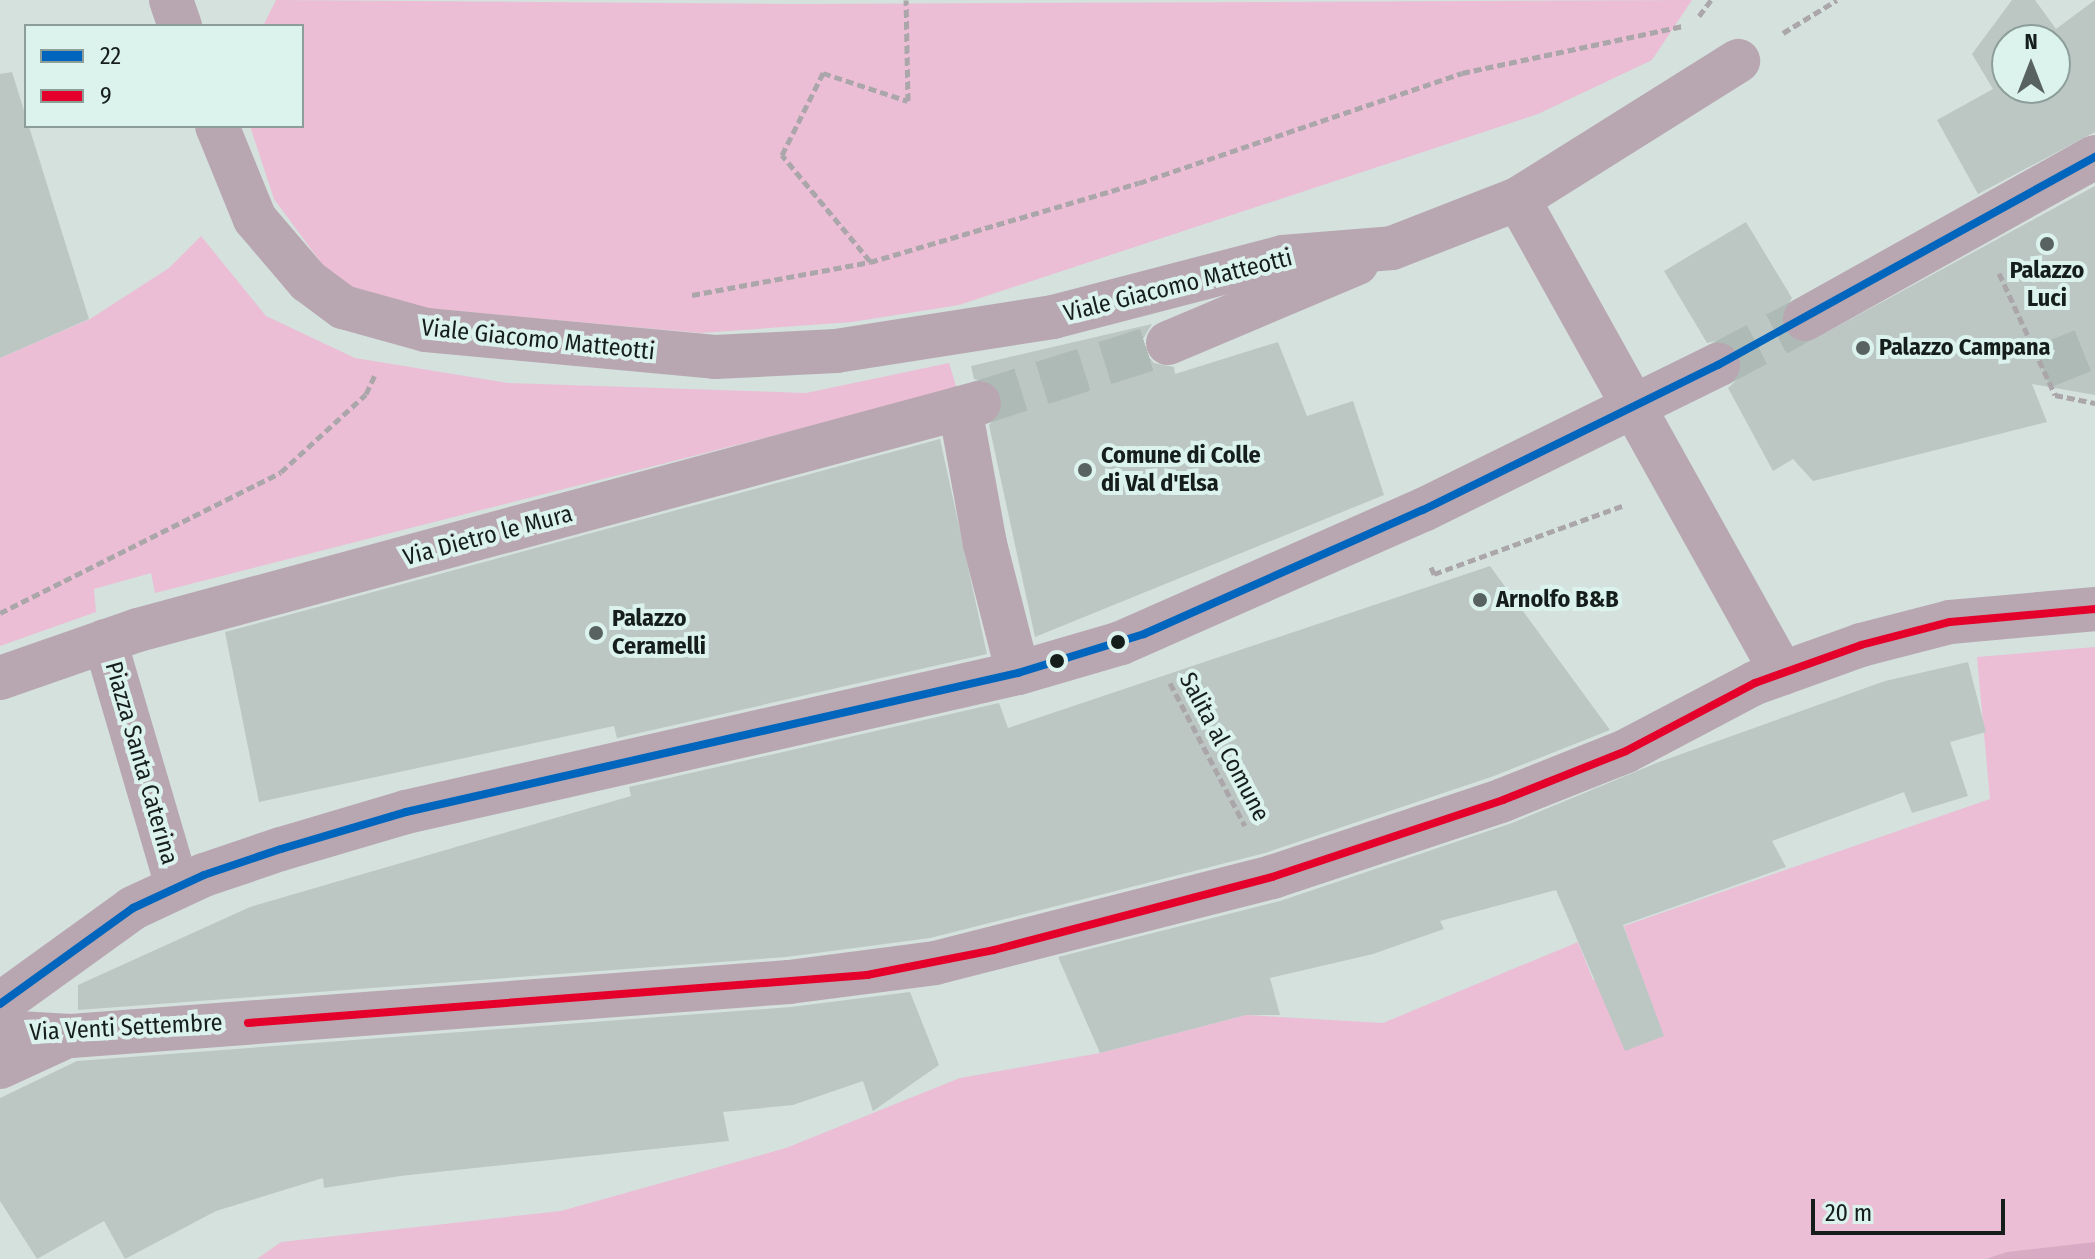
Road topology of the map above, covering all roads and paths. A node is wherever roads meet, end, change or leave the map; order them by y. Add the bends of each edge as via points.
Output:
1 (171, 0) edge
2 (906, 0) edge
3 (1711, 0) edge
4 (179, 24) edge
5 (1738, 61) dead end
6 (218, 128) edge
7 (2095, 157) edge
8 (1518, 199) junction
9 (1975, 222) junction
10 (1392, 248) junction
11 (870, 262) junction
12 (689, 295) dead end
13 (1805, 319) tunnel mouth
14 (400, 326) junction
15 (1168, 343) tunnel mouth
16 (1718, 365) tunnel mouth
17 (2095, 403) edge
18 (1414, 515) junction
19 (1635, 517) dead end
20 (2095, 609) edge
21 (0, 613) edge
22 (1144, 634) junction
23 (105, 641) junction
24 (1018, 673) junction
25 (1782, 673) junction
26 (0, 678) edge
27 (1272, 877) junction
28 (177, 885) junction
29 (0, 1004) edge
30 (0, 1032) edge
31 (71, 1036) junction
32 (0, 1067) edge

1 - 4 street
2 - 11 path via 908,101 823,73 782,155
3 - 11 path via 1694,24 1462,73 1139,183
5 - 8 street, Viale Giacomo Matteotti
6 - 14 street, Viale Giacomo Matteotti via 255,219 308,281 343,307
7 - 9 street
8 - 10 street, Viale Giacomo Matteotti
8 - 25 street
9 - 13 street
9 - 17 path via 2055,395
10 - 14 street, Viale Giacomo Matteotti via 1283,257 1053,317 836,351 715,357
10 - 15 street
11 - 12 path
14 - 21 path via 366,394 281,472
16 - 18 street
18 - 19 path via 1434,574 1627,504
18 - 22 street
20 - 25 street via 1950,622
22 - 24 street
22 - 27 path, Salita al Comune
23 - 24 street, Via Dietro le Mura via 969,406 985,544
23 - 26 street, Via Dietro le Mura
23 - 28 street, Piazza Santa Caterina
24 - 28 street via 392,816
25 - 27 street, Via Venti Settembre via 1572,776
27 - 31 street, Via Venti Settembre via 994,950 867,975
28 - 29 street via 133,908
30 - 31 street, Via Venti Settembre
31 - 32 street

